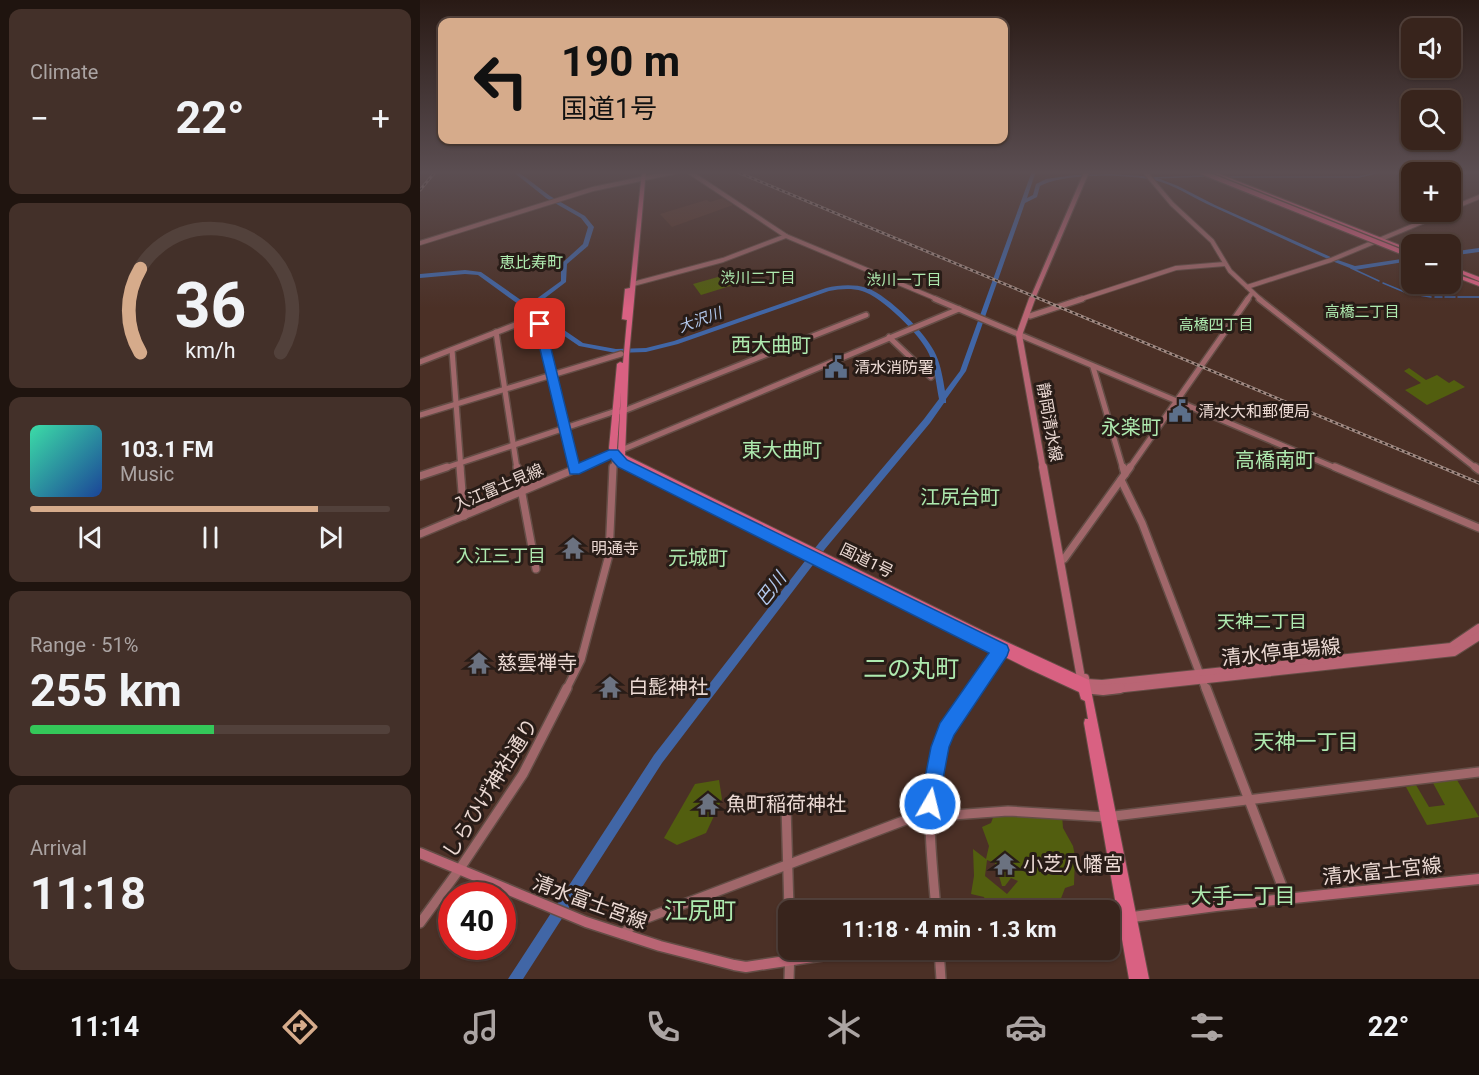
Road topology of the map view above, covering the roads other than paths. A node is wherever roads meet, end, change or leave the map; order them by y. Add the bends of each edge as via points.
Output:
1 (504, 217) edge
2 (637, 217) edge
3 (638, 217) edge
4 (757, 217) edge
5 (1068, 217) edge
6 (1070, 217) edge
7 (1185, 217) edge
8 (1311, 217) edge
9 (1314, 217) edge
10 (1318, 217) edge
11 (1323, 217) edge
12 (1422, 222) edge
13 (786, 236) junction
14 (1380, 239) junction
15 (1373, 242) junction
16 (420, 243) edge
17 (1401, 250) edge
18 (1401, 251) edge
19 (1401, 251) edge
20 (1401, 251) edge
21 (1225, 264) junction
22 (1461, 275) edge
23 (1479, 282) edge
24 (633, 284) junction
25 (1247, 287) junction
26 (1252, 293) junction
27 (959, 309) junction
28 (866, 315) dead end
29 (1030, 316) junction
30 (496, 332) junction
31 (1022, 336) junction
32 (889, 337) junction
33 (452, 350) junction
34 (623, 352) junction
35 (420, 362) edge
36 (1093, 367) junction
37 (552, 375) junction
38 (931, 377) dead end
39 (505, 390) junction
40 (1178, 401) junction
41 (456, 405) junction
42 (619, 411) junction
43 (420, 415) edge
44 (564, 428) junction
45 (513, 445) junction
46 (617, 455) junction
47 (460, 462) junction
48 (574, 470) junction
49 (1479, 470) edge
50 (420, 476) edge
51 (1123, 477) junction
52 (521, 493) junction
53 (464, 516) junction
54 (1479, 528) edge
55 (420, 534) edge
56 (1064, 559) junction
57 (536, 569) dead end
58 (1479, 628) edge
59 (1479, 636) edge
60 (1002, 648) junction
61 (1201, 676) junction
62 (1085, 685) junction
63 (1479, 772) edge
64 (1248, 799) junction
65 (786, 806) dead end
66 (930, 816) junction
67 (1109, 816) junction
68 (420, 853) edge
69 (788, 863) junction
70 (460, 867) junction
71 (1479, 879) edge
72 (1287, 899) junction
73 (789, 900) edge
74 (935, 900) edge
75 (1128, 917) junction
76 (1120, 918) edge
77 (420, 923) edge
78 (621, 934) junction
79 (778, 958) edge
80 (790, 960) edge
81 (940, 960) edge
82 (789, 979) edge
83 (941, 979) edge
84 (1136, 979) edge
85 (1143, 979) edge

1 - 16 street
2 - 34 highway
3 - 24 highway
4 - 13 street
5 - 31 main road, 静岡清水線 via 1035,291
6 - 29 main road, 静岡清水線
7 - 21 street via 1212,242
8 - 15 highway
9 - 19 highway, bridge
10 - 20 highway, bridge
11 - 14 highway, bridge
12 - 14 street
13 - 24 street via 723,260
13 - 27 street
14 - 15 street
14 - 17 highway
15 - 18 highway
15 - 25 street
21 - 25 street
21 - 29 street via 1176,268
22 - 23 highway
24 - 34 highway
25 - 26 street
26 - 40 street
26 - 49 street
27 - 31 street
27 - 32 street, 入江富士見線
28 - 42 street
29 - 31 main road, 静岡清水線
30 - 33 street
30 - 37 street via 533,318 540,325
30 - 39 street
31 - 36 street
31 - 56 main road, 静岡清水線
31 - 62 main road, 静岡清水線
32 - 38 street
32 - 46 street, 入江富士見線
33 - 35 street
33 - 41 street
34 - 37 street
34 - 42 highway
36 - 40 street
36 - 51 street
37 - 39 street
37 - 44 street
39 - 41 street
39 - 45 street
40 - 51 street
40 - 54 street
41 - 43 street
41 - 47 street
42 - 44 street
42 - 46 highway
44 - 45 street
44 - 48 street
45 - 47 street
45 - 52 street
46 - 48 street, 入江富士見線
46 - 60 highway, 国道1号
46 - 70 street, しらひげ神社通り via 613,464 609,555 581,660 523,774
47 - 50 street
47 - 53 street
48 - 52 street, 入江富士見線
51 - 56 street
51 - 61 street
52 - 53 street, 入江富士見線
52 - 57 street
53 - 55 street, 入江富士見線
56 - 62 main road, 静岡清水線
58 - 61 main road, 清水停車場線 via 1451,647
59 - 61 main road, 清水停車場線 via 1455,652
60 - 62 highway, 国道1号
60 - 66 street via 947,729 936,767
61 - 62 main road, 清水停車場線 via 1103,690
61 - 64 street
62 - 67 highway
63 - 64 street
64 - 67 street
64 - 72 street
65 - 69 street
66 - 67 street via 1008,811
66 - 69 street via 910,818
66 - 74 street
67 - 75 highway
68 - 70 main road, 清水富士宮線
69 - 73 street
69 - 78 street via 639,921
70 - 77 street, しらひげ神社通り
70 - 78 main road, 清水富士宮線 via 536,903
71 - 72 main road, 清水富士宮線
72 - 75 main road, 清水富士宮線
75 - 76 main road, 清水富士宮線
75 - 84 highway
75 - 85 highway
78 - 79 main road, 清水富士宮線 via 746,967
80 - 82 street
81 - 83 street

